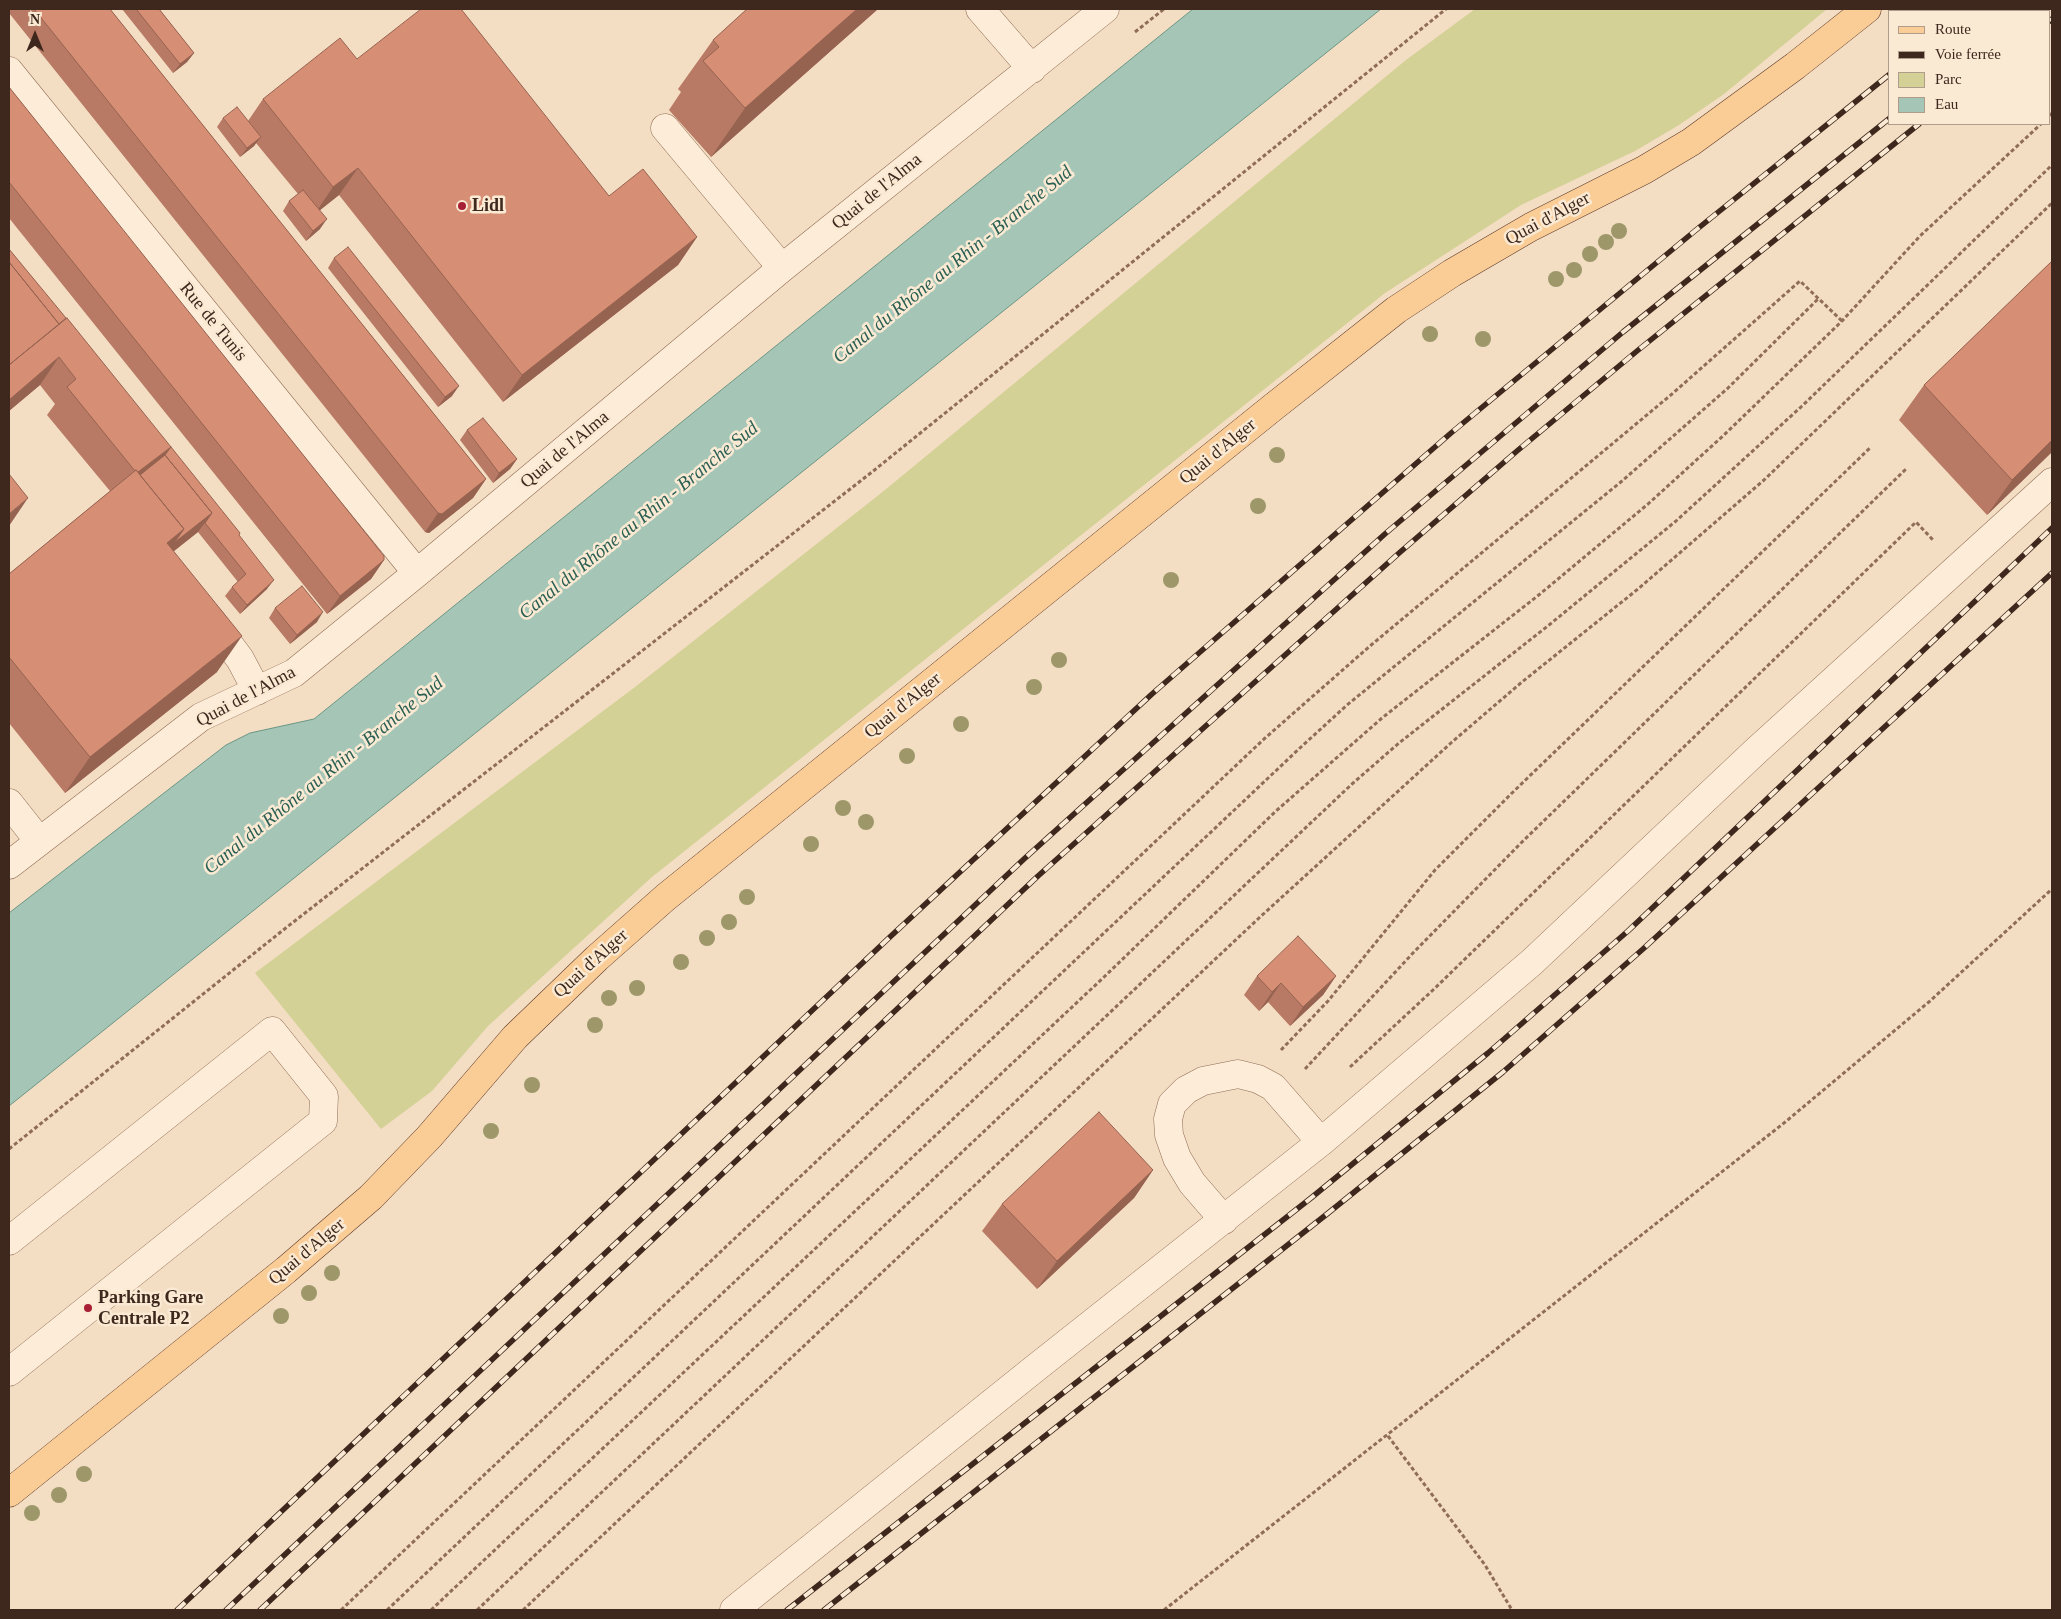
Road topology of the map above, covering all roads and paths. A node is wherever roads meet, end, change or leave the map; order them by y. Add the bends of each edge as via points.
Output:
1 (980, 9) edge
2 (1446, 9) edge
3 (1867, 9) edge
4 (1094, 12) edge
5 (1032, 69) junction
6 (9, 71) edge
7 (2040, 125) edge
8 (665, 128) dead end
9 (2052, 165) edge
10 (2052, 203) edge
11 (782, 268) junction
12 (1818, 299) junction
13 (1842, 321) junction
14 (1871, 447) dead end
15 (1907, 468) dead end
16 (2052, 482) edge
17 (1916, 522) dead end
18 (417, 574) junction
19 (194, 597) edge
20 (257, 691) junction
21 (9, 803) edge
22 (39, 841) junction
23 (9, 865) edge
24 (2052, 889) edge
25 (1348, 1068) dead end
26 (1258, 1079) junction
27 (1281, 1096) junction
28 (1321, 1142) junction
29 (9, 1149) edge
30 (1224, 1220) junction
31 (9, 1241) edge
32 (9, 1372) edge
33 (1388, 1436) junction
34 (9, 1493) edge
35 (340, 1610) edge
36 (387, 1610) edge
37 (431, 1610) edge
38 (477, 1610) edge
39 (523, 1610) edge
40 (734, 1610) edge
41 (1164, 1610) edge
42 (1512, 1610) edge

1 - 5 street
2 - 29 path via 872,472 287,926
3 - 34 main road, Quai d'Alger via 1691,142 1452,273 1396,310 1272,408 666,897 521,1030 372,1197
4 - 5 street, Quai de l'Alma
5 - 11 street, Quai de l'Alma
6 - 18 street, Rue de Tunis
7 - 13 path via 1920,236
8 - 11 street
9 - 38 path via 1802,406 1676,521 1352,784
10 - 39 path via 1764,480 1452,742 1273,906
11 - 18 street, Quai de l'Alma
12 - 13 path
12 - 35 path via 1800,281 1672,394 1370,646 1264,739
12 - 36 path via 1728,388 1622,480 1347,705 1301,747
13 - 37 path via 1724,436 1648,504 1382,718 1276,811 1097,984
14 - 26 path via 1442,863 1328,1001 1289,1040
15 - 27 path via 1521,843 1413,953
16 - 28 street via 1757,750 1532,962
17 - 25 path via 1433,990
18 - 20 street, Quai de l'Alma via 294,673
19 - 20 street via 240,660
20 - 22 street, Quai de l'Alma via 201,717
21 - 22 street
22 - 23 street, Quai de l'Alma
24 - 33 path via 1930,1002 1784,1123
26 - 27 street
26 - 30 street via 1238,1074 1203,1081 1186,1090 1172,1104 1168,1119 1169,1135 1177,1158 1192,1183
27 - 28 street
28 - 30 street
30 - 40 street
31 - 32 street via 272,1031 324,1096 323,1121
33 - 41 path
33 - 42 path via 1485,1565

